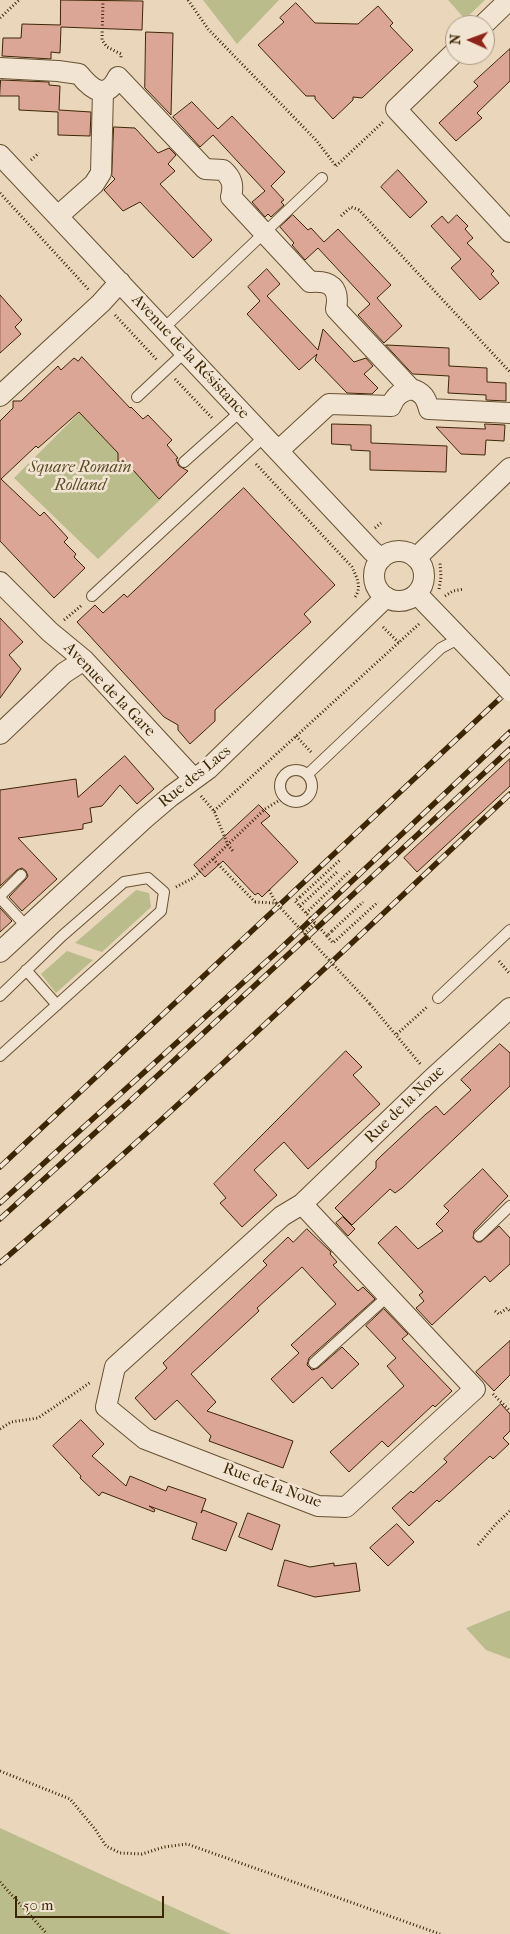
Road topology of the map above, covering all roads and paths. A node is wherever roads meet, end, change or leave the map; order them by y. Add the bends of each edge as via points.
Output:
1 (19, 0) edge
2 (103, 0) edge
3 (188, 0) edge
4 (508, 0) edge
5 (493, 15) edge
6 (0, 18) edge
7 (445, 62) edge
8 (0, 68) edge
9 (118, 77) junction
10 (103, 91) junction
11 (396, 109) junction
12 (0, 155) edge
13 (336, 166) junction
14 (321, 178) joint
15 (58, 216) junction
16 (341, 216) dead end
17 (264, 232) junction
18 (510, 232) edge
19 (120, 282) junction
20 (164, 328) junction
21 (185, 352) junction
22 (510, 372) edge
23 (411, 389) junction
24 (0, 396) edge
25 (137, 397) dead end
26 (240, 412) junction
27 (510, 413) edge
28 (271, 444) junction
29 (184, 462) dead end
30 (510, 468) edge
31 (381, 558) junction
32 (416, 558) junction
33 (0, 582) edge
34 (464, 590) dead end
35 (417, 594) junction
36 (445, 596) dead end
37 (386, 597) junction
38 (88, 599) joint
39 (50, 632) junction
40 (460, 638) junction
41 (398, 643) dead end
42 (84, 660) junction
43 (510, 691) edge
44 (0, 734) edge
45 (296, 736) junction
46 (321, 761) junction
47 (308, 774) junction
48 (194, 779) junction
49 (284, 797) junction
50 (228, 845) junction
51 (234, 851) dead end
52 (213, 859) junction
53 (340, 860) dead end
54 (337, 872) dead end
55 (349, 872) dead end
56 (21, 875) dead end
57 (269, 890) dead end
58 (164, 892) junction
59 (0, 897) edge
60 (363, 902) dead end
61 (276, 903) junction
62 (377, 903) dead end
63 (300, 906) junction
64 (306, 913) junction
65 (315, 923) junction
66 (27, 927) junction
67 (510, 930) edge
68 (304, 934) junction
69 (326, 936) junction
70 (0, 952) edge
71 (26, 970) junction
72 (0, 996) edge
73 (439, 998) joint
74 (57, 1005) junction
75 (510, 1008) edge
76 (397, 1034) junction
77 (0, 1056) edge
78 (424, 1070) dead end
79 (302, 1204) junction
80 (510, 1206) edge
81 (479, 1236) dead end
82 (388, 1296) junction
83 (509, 1308) edge
84 (495, 1311) dead end
85 (314, 1363) dead end
86 (115, 1366) junction
87 (0, 1429) edge
88 (510, 1511) edge
89 (478, 1545) dead end
90 (0, 1771) edge
91 (0, 1882) edge
92 (47, 1934) edge
93 (440, 1934) edge

1 - 6 path
2 - 9 path via 102,40 107,47 121,54 123,69
3 - 13 path via 208,29 316,140
4 - 5 street
7 - 11 street
8 - 10 street via 79,74 94,90
9 - 10 street via 113,86
9 - 17 street via 205,169 223,170 228,174 233,187 231,197
10 - 15 street via 101,173 94,184
11 - 13 path
11 - 18 street
12 - 15 street, Avenue de la Résistance
13 - 14 path via 318,176
14 - 17 lane
15 - 19 street, Avenue de la Résistance
16 - 22 path via 351,207 358,210
17 - 20 lane
17 - 23 street via 310,282 320,281 336,290 336,309
19 - 20 street, Avenue de la Résistance
19 - 24 street via 101,304
20 - 21 street, Avenue de la Résistance
21 - 25 lane
21 - 26 street, Avenue de la Résistance
23 - 27 street via 420,392 429,409
23 - 28 street via 402,391 390,406 330,404
26 - 28 street, Avenue de la Résistance
26 - 29 lane
28 - 31 street, Avenue de la Résistance
28 - 38 lane
30 - 32 street
31 - 32 street via 396,552
31 - 37 street via 374,578 379,592
32 - 35 street via 424,572 422,587
33 - 39 street, Avenue de la Gare
34 - 36 path via 452,591
35 - 37 street via 402,601
35 - 40 street
37 - 48 street, Rue des Lacs via 252,728
38 - 39 path
39 - 42 street, Avenue de la Gare
40 - 43 street, bridge
40 - 46 lane via 441,648
41 - 45 path
42 - 44 street via 64,673
42 - 48 street, Avenue de la Gare
45 - 46 path
45 - 50 path via 214,811
46 - 47 lane
47 - 49 lane via 298,769 283,776 280,787
47 - 49 lane via 313,783 308,798 293,802
48 - 66 street, Rue des Lacs via 144,818
49 - 50 path via 265,809
50 - 51 path
50 - 52 path
52 - 58 path via 193,878
52 - 61 path, bridge via 255,902
53 - 63 path, bridge via 300,896 295,902
54 - 63 path, bridge
55 - 64 path
56 - 59 lane
57 - 61 path
58 - 71 lane via 148,878 124,882
58 - 74 lane via 161,911
59 - 66 lane
60 - 69 path, bridge
61 - 68 path, bridge
62 - 69 path via 333,943
63 - 64 path, bridge
64 - 65 path, bridge
65 - 68 path, bridge
65 - 69 path, bridge
66 - 70 street, Rue des Lacs
67 - 73 lane
68 - 76 path, bridge
71 - 72 lane
71 - 74 lane
73 - 76 path via 437,995
74 - 77 lane
75 - 79 street, Rue de la Noue via 432,1078
76 - 78 path
79 - 82 street, Rue de la Noue
79 - 86 street, Rue de la Noue via 282,1216
80 - 81 lane
82 - 85 lane
82 - 86 street, Rue de la Noue via 475,1389 346,1507 318,1506 145,1439 106,1407
83 - 84 path via 499,1314
86 - 87 path via 38,1418 11,1422
88 - 89 path
90 - 93 path via 70,1799 106,1846 120,1853 142,1854 186,1844
91 - 92 path

